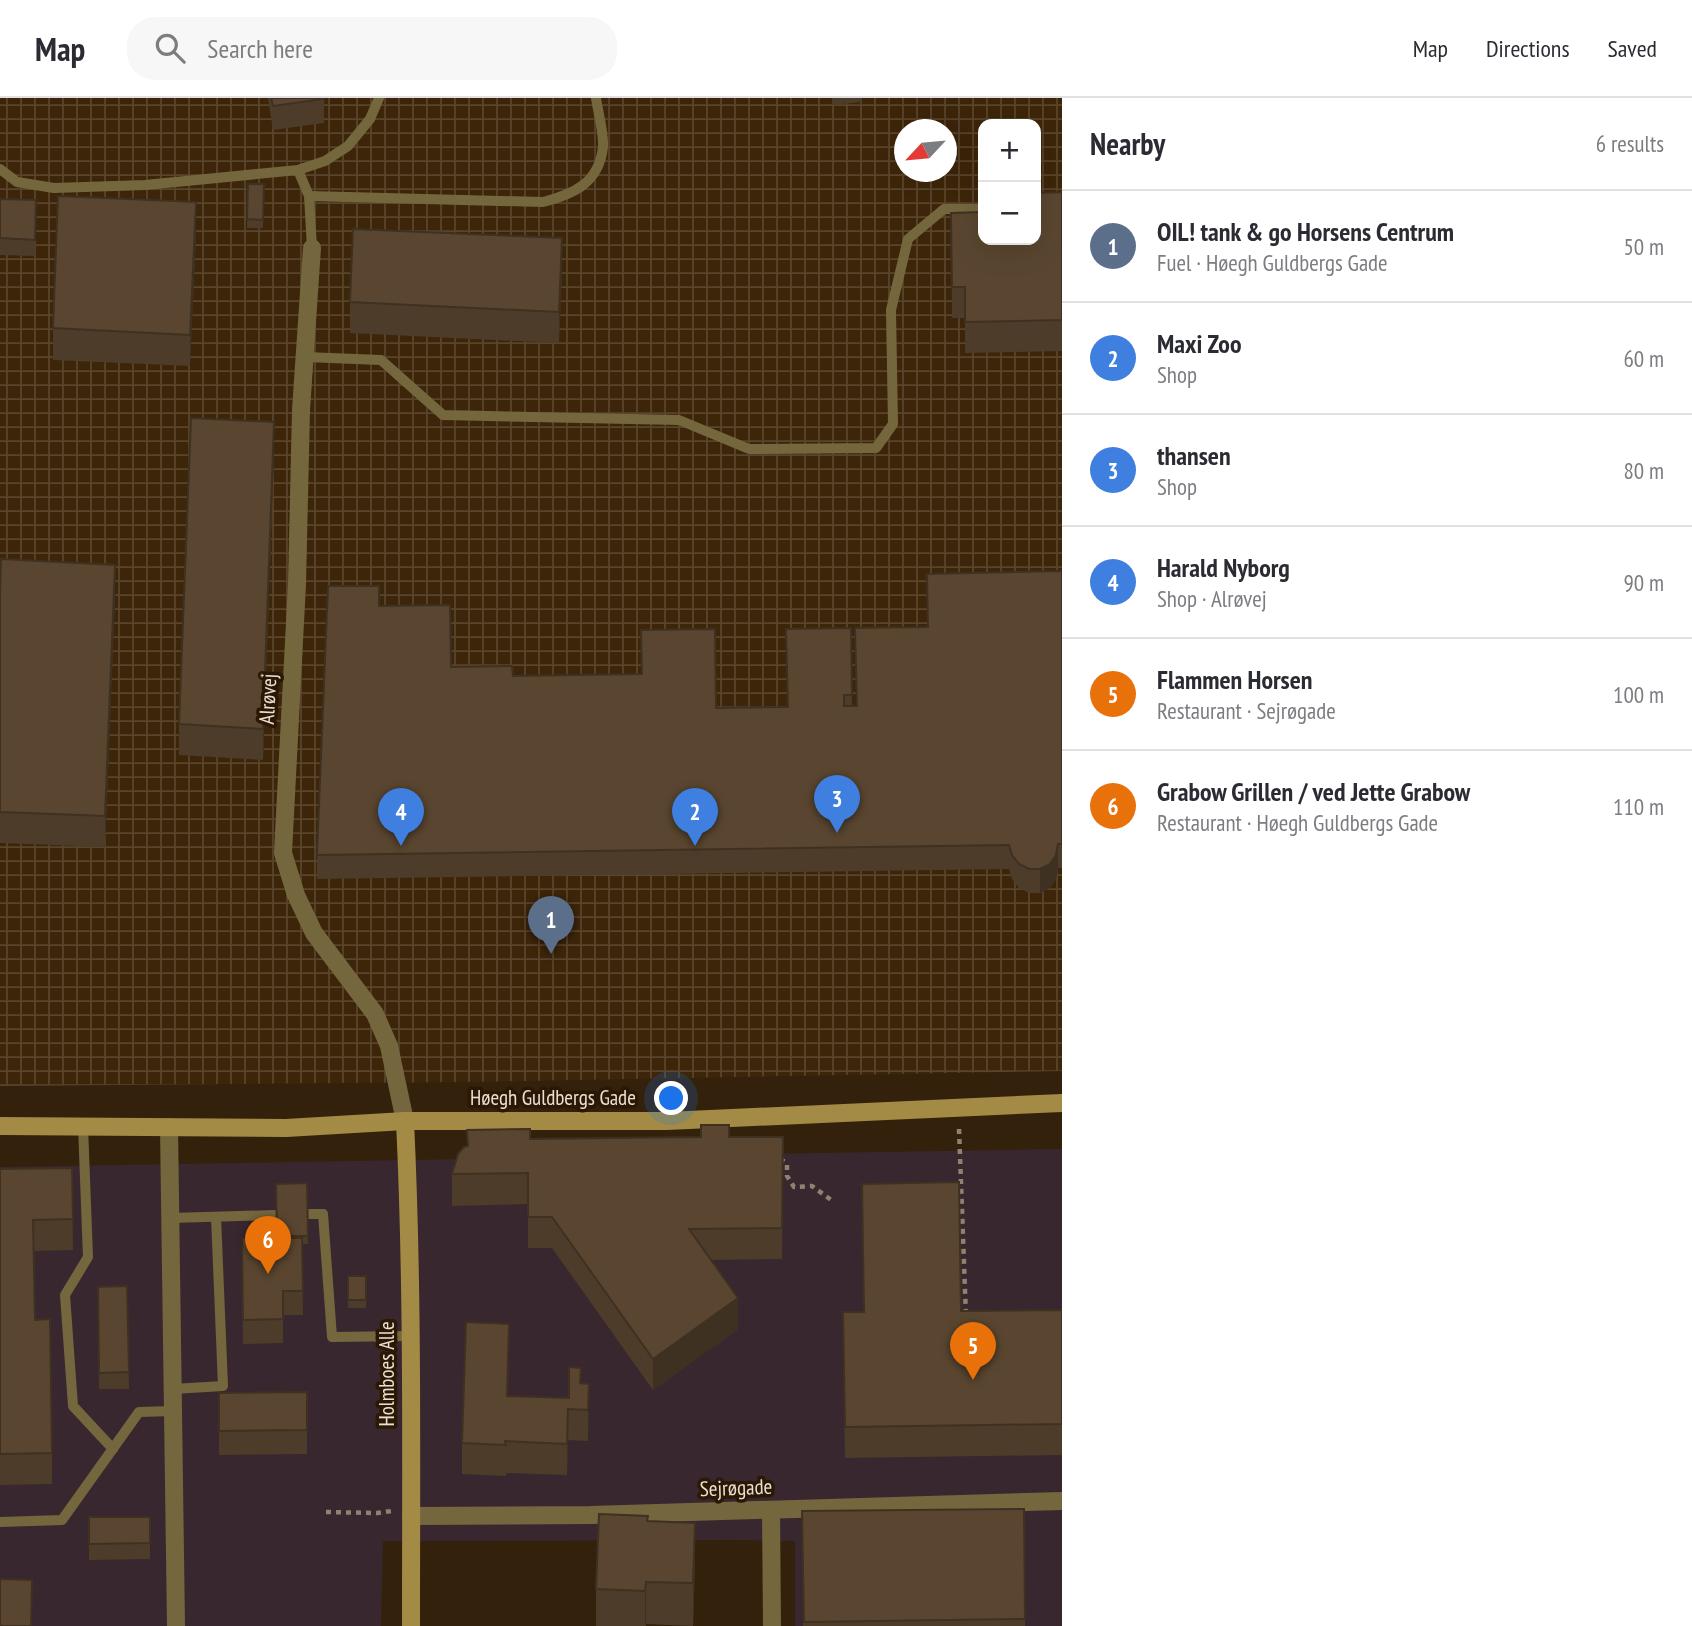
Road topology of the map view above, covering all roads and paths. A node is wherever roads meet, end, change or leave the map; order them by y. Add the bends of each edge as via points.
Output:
1 (379, 98) edge
2 (596, 98) edge
3 (0, 169) edge
4 (298, 170) junction
5 (309, 196) junction
6 (978, 209) edge
7 (312, 248) joint
8 (304, 356) junction
9 (1062, 1103) edge
10 (958, 1108) junction
11 (405, 1121) junction
12 (0, 1126) edge
13 (83, 1126) junction
14 (169, 1127) junction
15 (779, 1158) edge
16 (834, 1202) dead end
17 (307, 1214) edge
18 (276, 1215) edge
19 (216, 1217) junction
20 (171, 1218) junction
21 (967, 1323) edge
22 (410, 1336) junction
23 (173, 1388) junction
24 (173, 1411) junction
25 (113, 1449) junction
26 (1062, 1500) edge
27 (771, 1510) junction
28 (326, 1512) dead end
29 (411, 1513) junction
30 (0, 1522) edge
31 (176, 1626) edge
32 (411, 1626) edge
33 (772, 1626) edge

1 - 4 lane via 370,119 348,146 325,161
2 - 5 lane via 603,146 598,166 590,181 566,196 543,202
3 - 4 lane via 17,182 54,188 145,185
4 - 5 lane
5 - 7 lane
6 - 8 lane via 944,209 908,239 891,310 893,424 876,448 748,449 679,420 443,415 381,360
7 - 8 street, Alrøvej
8 - 11 street, Alrøvej via 283,853 314,933 375,1014 389,1046
9 - 10 street, Høegh Guldbergs Gade
10 - 11 street, Høegh Guldbergs Gade via 667,1121
10 - 21 path
11 - 14 street, Høegh Guldbergs Gade via 286,1128
11 - 22 street, Holmboes Alle
12 - 13 street, Høegh Guldbergs Gade
13 - 14 street, Høegh Guldbergs Gade
13 - 25 lane via 88,1257 65,1295 73,1406
14 - 20 street
15 - 16 path via 786,1163 794,1187 813,1186
17 - 22 lane via 323,1214 332,1337
18 - 19 lane
19 - 20 lane
19 - 23 lane via 223,1386
20 - 23 street
22 - 29 street, Holmboes Alle
23 - 24 street
24 - 25 lane via 139,1412
24 - 31 street
25 - 30 lane via 62,1520
26 - 27 street, Sejrøgade
27 - 29 street, Sejrøgade
27 - 33 street
28 - 29 path
29 - 32 street, Holmboes Alle

